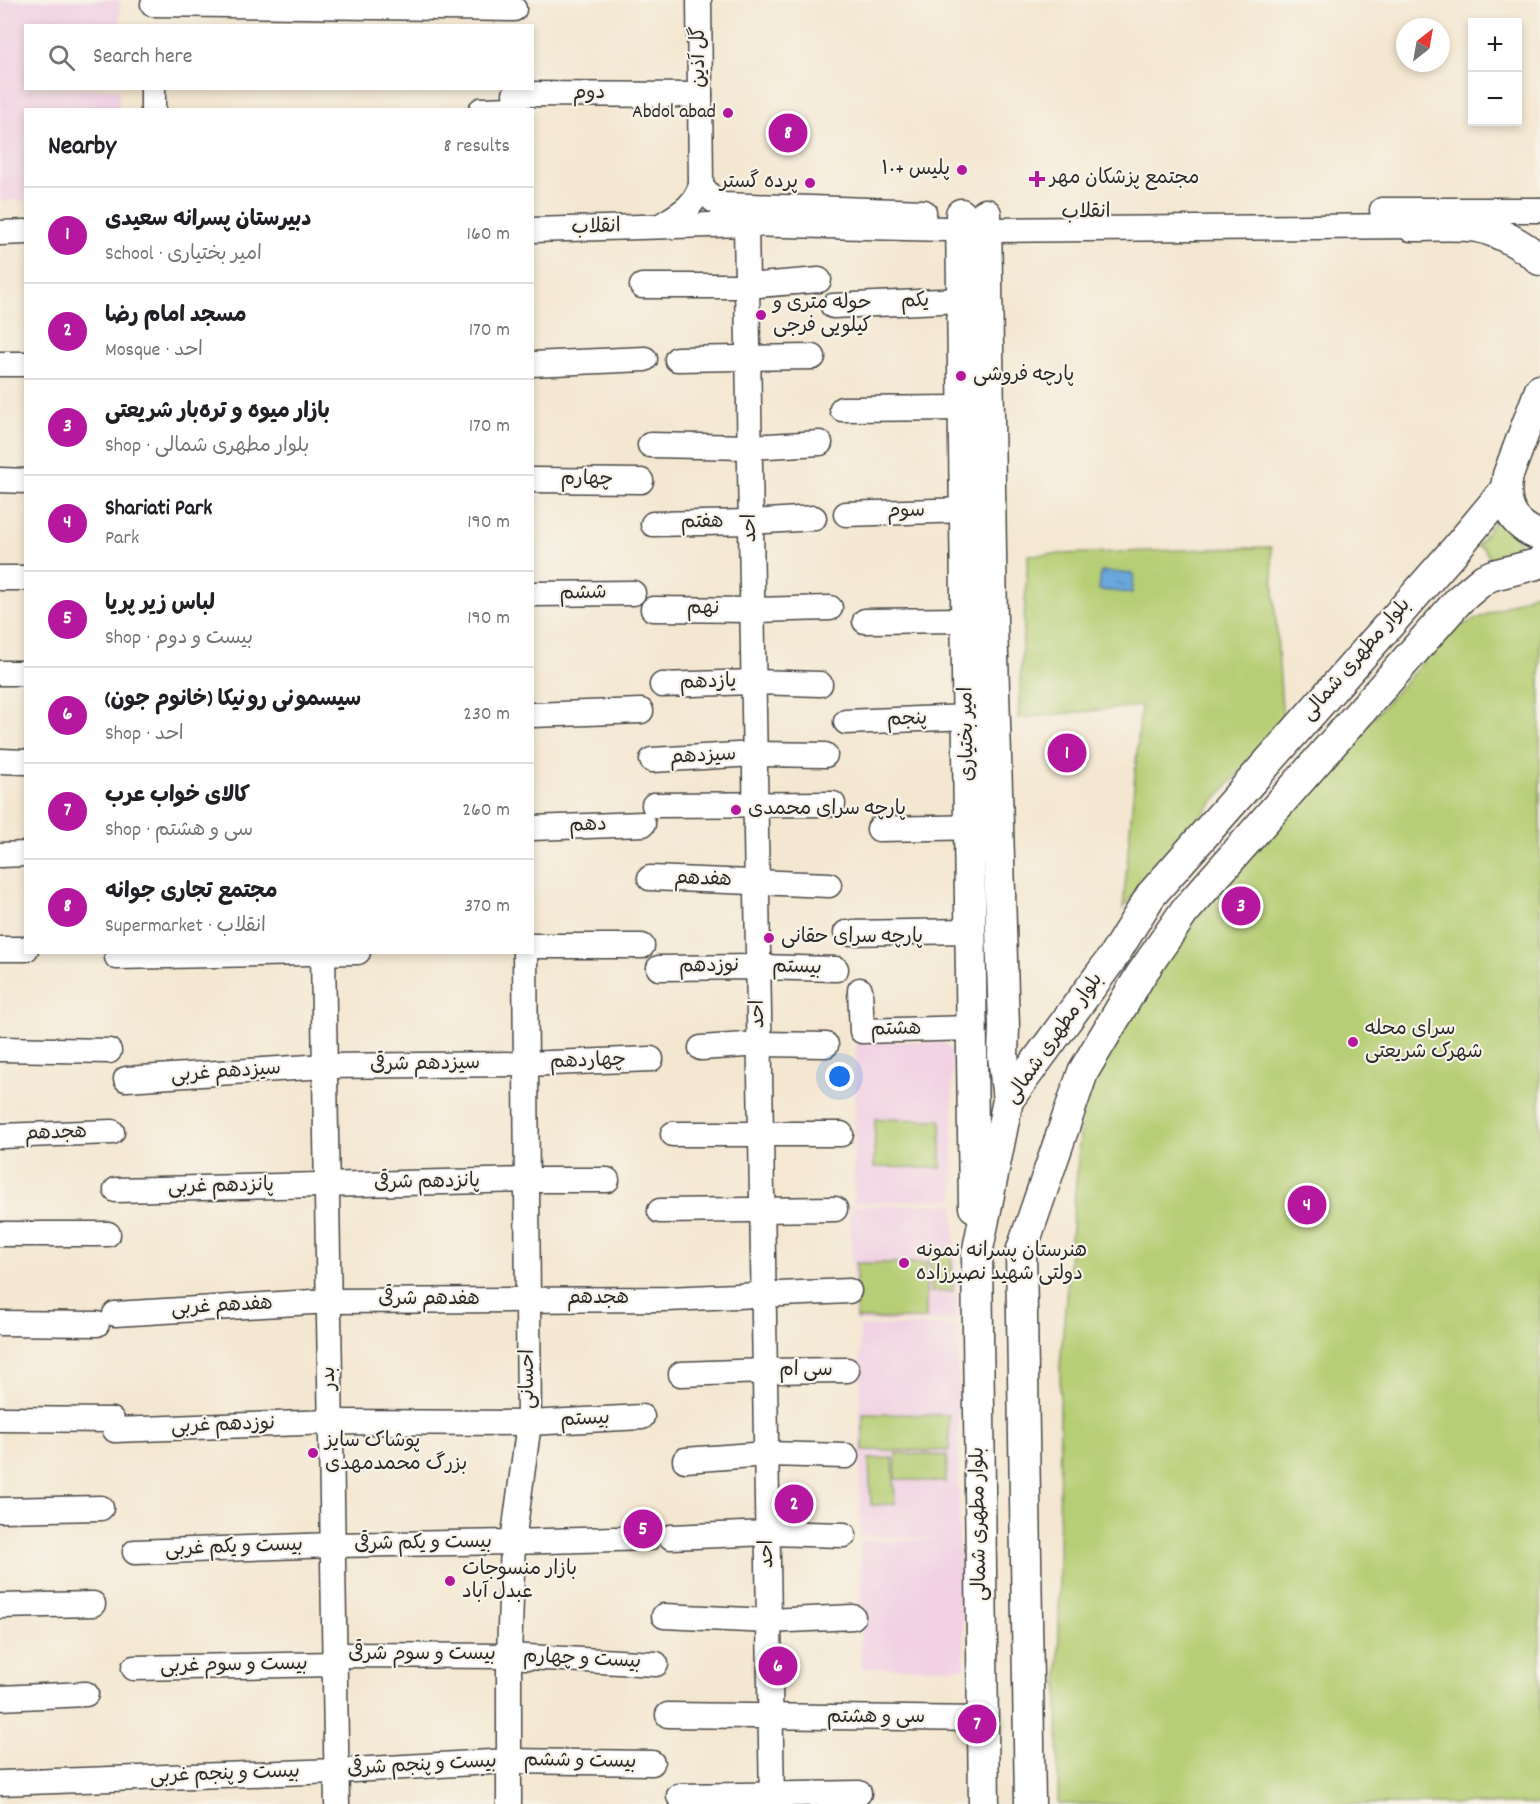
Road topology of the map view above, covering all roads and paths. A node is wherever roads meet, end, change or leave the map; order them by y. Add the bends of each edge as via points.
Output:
1 (699, 0) edge
2 (153, 10) edge
3 (514, 12) edge
4 (153, 90) edge
5 (700, 95) junction
6 (515, 100) edge
7 (153, 108) edge
8 (488, 108) edge
9 (701, 185) junction
10 (1540, 210) edge
11 (974, 222) junction
12 (746, 224) junction
13 (660, 226) junction
14 (1411, 226) joint
15 (534, 230) edge
16 (24, 232) edge
17 (0, 233) edge
18 (1540, 260) edge
19 (819, 280) dead end
20 (642, 286) dead end
21 (747, 286) junction
22 (962, 300) junction
23 (833, 306) dead end
24 (813, 357) dead end
25 (747, 358) junction
26 (645, 359) dead end
27 (676, 359) dead end
28 (0, 364) edge
29 (24, 364) edge
30 (534, 364) edge
31 (1540, 390) edge
32 (963, 408) junction
33 (842, 409) dead end
34 (820, 443) dead end
35 (650, 445) dead end
36 (749, 447) junction
37 (0, 480) edge
38 (534, 480) edge
39 (24, 481) edge
40 (642, 481) dead end
41 (1505, 490) junction
42 (846, 514) dead end
43 (814, 518) dead end
44 (751, 522) junction
45 (973, 522) junction
46 (653, 524) dead end
47 (1540, 536) edge
48 (1454, 551) junction
49 (1540, 562) edge
50 (0, 578) edge
51 (24, 578) edge
52 (1484, 579) junction
53 (633, 593) dead end
54 (534, 594) edge
55 (830, 608) dead end
56 (653, 609) dead end
57 (752, 610) junction
58 (966, 620) junction
59 (865, 621) dead end
60 (0, 673) edge
61 (24, 673) edge
62 (753, 682) junction
63 (820, 684) dead end
64 (662, 685) dead end
65 (641, 711) dead end
66 (534, 715) edge
67 (968, 717) junction
68 (846, 722) dead end
69 (754, 754) junction
70 (825, 755) dead end
71 (652, 760) dead end
72 (0, 761) edge
73 (24, 762) edge
74 (755, 804) junction
75 (833, 804) dead end
76 (983, 827) junction
77 (534, 828) edge
78 (879, 828) dead end
79 (24, 854) edge
80 (0, 855) edge
81 (650, 878) dead end
82 (757, 881) junction
83 (829, 885) dead end
84 (971, 931) junction
85 (846, 933) dead end
86 (534, 946) edge
87 (642, 946) dead end
88 (0, 949) edge
89 (24, 949) edge
90 (272, 954) edge
91 (323, 954) edge
92 (525, 954) edge
93 (117, 957) dead end
94 (758, 967) junction
95 (659, 968) dead end
96 (836, 969) dead end
97 (860, 990) dead end
98 (972, 1028) junction
99 (759, 1044) junction
100 (826, 1045) dead end
101 (701, 1048) dead end
102 (0, 1049) edge
103 (110, 1051) dead end
104 (651, 1059) dead end
105 (526, 1064) junction
106 (325, 1066) junction
107 (126, 1079) dead end
108 (1008, 1101) junction
109 (112, 1132) dead end
110 (673, 1134) dead end
111 (761, 1134) junction
112 (841, 1134) dead end
113 (0, 1136) edge
114 (527, 1180) junction
115 (608, 1180) dead end
116 (327, 1185) junction
117 (116, 1190) dead end
118 (835, 1209) dead end
119 (762, 1210) junction
120 (660, 1211) dead end
121 (0, 1234) edge
122 (108, 1234) dead end
123 (977, 1254) junction
124 (849, 1291) dead end
125 (764, 1294) junction
126 (529, 1300) junction
127 (329, 1301) junction
128 (0, 1323) edge
129 (765, 1371) junction
130 (847, 1371) dead end
131 (681, 1374) dead end
132 (642, 1417) dead end
133 (0, 1419) edge
134 (331, 1422) junction
135 (529, 1423) junction
136 (766, 1454) junction
137 (846, 1456) dead end
138 (685, 1460) dead end
139 (101, 1508) dead end
140 (0, 1510) edge
141 (768, 1533) junction
142 (844, 1535) dead end
143 (513, 1542) junction
144 (333, 1545) junction
145 (135, 1552) dead end
146 (93, 1604) dead end
147 (0, 1606) edge
148 (663, 1617) dead end
149 (852, 1617) dead end
150 (769, 1620) junction
151 (508, 1656) junction
152 (334, 1659) junction
153 (656, 1664) dead end
154 (134, 1668) dead end
155 (86, 1694) dead end
156 (0, 1698) edge
157 (668, 1715) dead end
158 (771, 1717) junction
159 (982, 1719) junction
160 (508, 1761) junction
161 (652, 1763) dead end
162 (336, 1771) junction
163 (0, 1783) edge
164 (859, 1793) dead end
165 (679, 1796) dead end
166 (772, 1799) edge
167 (337, 1804) edge
168 (509, 1804) edge
169 (984, 1804) edge
170 (1030, 1804) edge

1 - 5 street, گل آذین
2 - 3 street
4 - 7 street
5 - 6 street, دوم
5 - 9 street, گل آذین
6 - 8 street
9 - 11 street, انقلاب via 723,205
9 - 13 street via 691,206
10 - 11 street, انقلاب via 1419,209
11 - 12 street, انقلاب
11 - 14 street, انقلاب
11 - 22 main road, امیر بختیاری
11 - 45 main road, امیر بختیاری
12 - 13 street, انقلاب
12 - 21 street, احد
13 - 15 street, انقلاب
14 - 18 main road via 1479,228 1506,238
16 - 17 street
19 - 21 street
20 - 21 street
21 - 25 street, احد
22 - 23 street, یکم
22 - 32 main road, امیر بختیاری
24 - 25 street
25 - 27 street
25 - 36 street, احد
26 - 30 street
28 - 29 street
31 - 41 main road
32 - 33 street
32 - 45 main road, امیر بختیاری
34 - 36 street
35 - 36 street
36 - 44 street, احد
37 - 39 street
38 - 40 street, چهارم
41 - 47 main road via 1514,519
41 - 48 main road, بلوار مطهری شمالی
42 - 45 street, سوم
43 - 44 street
44 - 46 street, هفتم
44 - 57 street, احد
45 - 58 main road, امیر بختیاری
45 - 76 main road, امیر بختیاری
48 - 52 main road via 1476,555 1482,563
48 - 108 main road, بلوار مطهری شمالی via 1151,894 1113,957
49 - 52 main road, بلوار مطهری شمالی
50 - 51 street
52 - 170 main road, بلوار مطهری شمالی via 1459,600 1184,912 1140,976 1083,1072 1022,1252
53 - 54 street, ششم
55 - 57 street
56 - 57 street, نهم
57 - 62 street, احد
58 - 59 street
58 - 67 main road, امیر بختیاری
60 - 61 street
62 - 63 street, یازدهم
62 - 64 street, یازدهم
62 - 69 street, احد
65 - 66 street
67 - 68 street, پنجم
67 - 76 main road, امیر بختیاری
69 - 70 street
69 - 71 street, سیزدهم
69 - 74 street, احد
72 - 73 street
74 - 75 street, دهم
74 - 77 street, دهم
74 - 82 street, احد
76 - 78 street
76 - 84 main road, امیر بختیاری
76 - 108 main road, امیر بختیاری
79 - 80 street
81 - 82 street, هفدهم
82 - 83 street
82 - 94 street, احد
84 - 85 street
84 - 98 main road, امیر بختیاری
86 - 87 street
88 - 89 street
90 - 93 street
91 - 106 street, بدر
92 - 105 street, احسانی
94 - 95 street, نوزدهم
94 - 96 street, بیستم
94 - 99 street, احد
97 - 98 street, هشتم via 862,1031
98 - 123 main road, امیر بختیاری
99 - 100 street
99 - 101 street
99 - 111 street, احد
102 - 103 street
104 - 105 street, چهاردهم
105 - 106 street, سیزدهم شرقی
105 - 114 street, احسانی
106 - 107 street, سیزدهم غربی
106 - 116 street, بدر
108 - 123 main road, بلوار مطهری شمالی
109 - 113 street, هجدهم
110 - 111 street
111 - 112 street
111 - 119 street, احد
114 - 115 street, پانزدهم شرقی
114 - 116 street, پانزدهم شرقی
114 - 126 street, احسانی
116 - 117 street, پانزدهم غربی
116 - 127 street, بدر
118 - 119 street
119 - 120 street
119 - 125 street, احد
121 - 122 street
123 - 159 main road, بلوار مطهری شمالی
124 - 125 street, هجدهم
125 - 126 street, هجدهم
125 - 129 street, احد
126 - 127 street, هفدهم شرقی
126 - 135 street, احسانی
127 - 128 street, هفدهم غربی via 106,1319
127 - 134 street, بدر
129 - 130 street, سی ام
129 - 131 street, سی ام
129 - 136 street, احد
132 - 135 street, بیستم
133 - 134 street, نوزدهم غربی via 113,1425
134 - 135 street, بیستم
134 - 144 street, بدر
135 - 143 street, احسانی
136 - 137 street
136 - 138 street
136 - 141 street, احد
139 - 140 street
141 - 142 street, بیست و یکم شرقی
141 - 143 street, بیست و یکم شرقی
141 - 150 street, احد
143 - 144 street, بیست و یکم شرقی
143 - 151 street, احسانی
144 - 145 street, بیست و یکم غربی
144 - 152 street, بدر
146 - 147 street
148 - 150 street
149 - 150 street
150 - 158 street, احد
151 - 152 street, بیست و سوم شرقی
151 - 153 street, بیست و چهارم
151 - 160 street, احسانی
152 - 154 street, بیست و سوم غربی
152 - 162 street, بدر
155 - 156 street
157 - 158 street, سی و هشتم
158 - 159 street, سی و هشتم
158 - 166 street, احد
159 - 169 main road, بلوار مطهری شمالی
160 - 161 street, بیست و ششم
160 - 162 street, بیست و پنجم شرقی
160 - 168 street, احسانی
162 - 163 street, بیست و پنجم غربی
162 - 167 street, بدر
164 - 166 street
165 - 166 street

